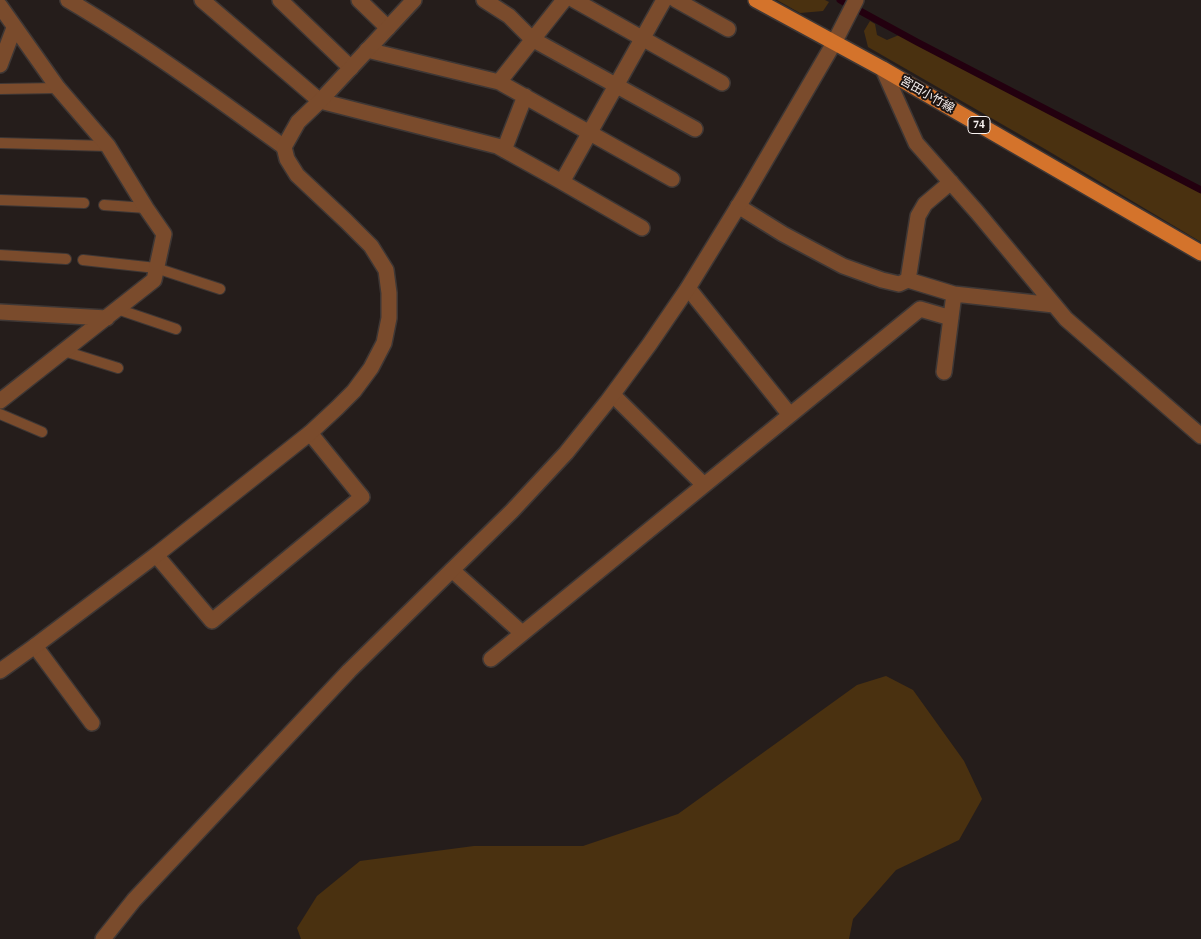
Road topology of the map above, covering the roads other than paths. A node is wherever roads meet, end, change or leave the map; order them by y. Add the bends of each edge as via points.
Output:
1 (68, 0) edge
2 (280, 0) edge
3 (359, 0) edge
4 (414, 0) edge
5 (484, 0) edge
6 (564, 0) edge
7 (574, 0) edge
8 (664, 0) edge
9 (676, 0) edge
10 (756, 0) edge
11 (856, 0) edge
12 (212, 3) edge
13 (0, 6) edge
14 (14, 28) junction
15 (388, 28) junction
16 (728, 29) dead end
17 (642, 38) junction
18 (532, 39) junction
19 (834, 43) junction
20 (367, 50) junction
21 (0, 65) edge
22 (351, 68) junction
23 (883, 69) junction
24 (499, 82) junction
25 (722, 83) dead end
26 (616, 85) junction
27 (58, 88) junction
28 (0, 89) edge
29 (525, 96) junction
30 (320, 101) junction
31 (695, 129) dead end
32 (590, 132) junction
33 (0, 143) edge
34 (108, 146) junction
35 (284, 147) junction
36 (504, 150) junction
37 (672, 179) dead end
38 (562, 182) junction
39 (951, 182) junction
40 (0, 200) edge
41 (84, 203) dead end
42 (104, 205) dead end
43 (738, 206) junction
44 (146, 208) junction
45 (642, 228) dead end
46 (1201, 253) edge
47 (0, 255) edge
48 (66, 259) dead end
49 (83, 260) dead end
50 (156, 268) junction
51 (908, 280) junction
52 (688, 288) junction
53 (220, 289) dead end
54 (954, 294) junction
55 (1054, 305) junction
56 (0, 312) edge
57 (112, 314) junction
58 (951, 318) junction
59 (176, 329) dead end
60 (64, 351) junction
61 (118, 368) dead end
62 (944, 372) dead end
63 (613, 395) junction
64 (0, 401) edge
65 (0, 414) edge
66 (790, 415) junction
67 (42, 432) dead end
68 (310, 433) junction
69 (1201, 436) edge
70 (704, 485) junction
71 (156, 554) junction
72 (452, 570) junction
73 (522, 634) junction
74 (35, 646) junction
75 (491, 658) dead end
76 (0, 671) edge
77 (92, 723) dead end
78 (103, 939) edge

1 - 35 street via 184,74
2 - 22 street
3 - 15 street
4 - 15 street
5 - 18 street via 509,16
6 - 18 street
7 - 17 street
8 - 17 street
9 - 16 street
10 - 19 main road, 宮田小竹線 / 74
11 - 19 street
12 - 30 street
13 - 14 street
14 - 21 street
14 - 27 street
15 - 20 street
17 - 25 street
17 - 26 street
18 - 24 street
18 - 26 street
19 - 23 main road, 宮田小竹線 / 74
19 - 43 street
20 - 22 street
20 - 24 street
22 - 30 street
23 - 39 street via 916,143
23 - 46 main road, 宮田小竹線 / 74
24 - 29 street
26 - 31 street
26 - 32 street
27 - 28 lane
27 - 34 street
29 - 32 street
29 - 36 street
30 - 35 street via 298,122
30 - 36 street
32 - 37 street
32 - 38 street
33 - 34 lane
34 - 44 street
35 - 68 street via 297,175 370,246 386,270 389,293 389,318 384,342 371,368 354,391
36 - 38 street
38 - 45 street
39 - 51 street via 925,204 918,216
39 - 55 street
40 - 41 lane
42 - 44 lane
43 - 51 street via 844,266 899,284
43 - 52 street
44 - 50 street via 164,234
47 - 48 lane
49 - 50 lane
50 - 53 lane
50 - 57 street via 154,280
51 - 54 street
52 - 63 street
52 - 66 street
54 - 55 street
54 - 58 street
55 - 69 street
56 - 57 street
57 - 59 lane
57 - 60 street
58 - 62 street
58 - 66 street via 920,310
60 - 61 lane
60 - 64 street
63 - 70 street
63 - 72 street via 566,453
65 - 67 lane
66 - 70 street
68 - 71 street
68 - 71 street via 362,497 212,621
70 - 73 street
71 - 74 street
72 - 73 street
72 - 78 street via 349,671 134,900
73 - 75 street
74 - 76 street
74 - 77 street

